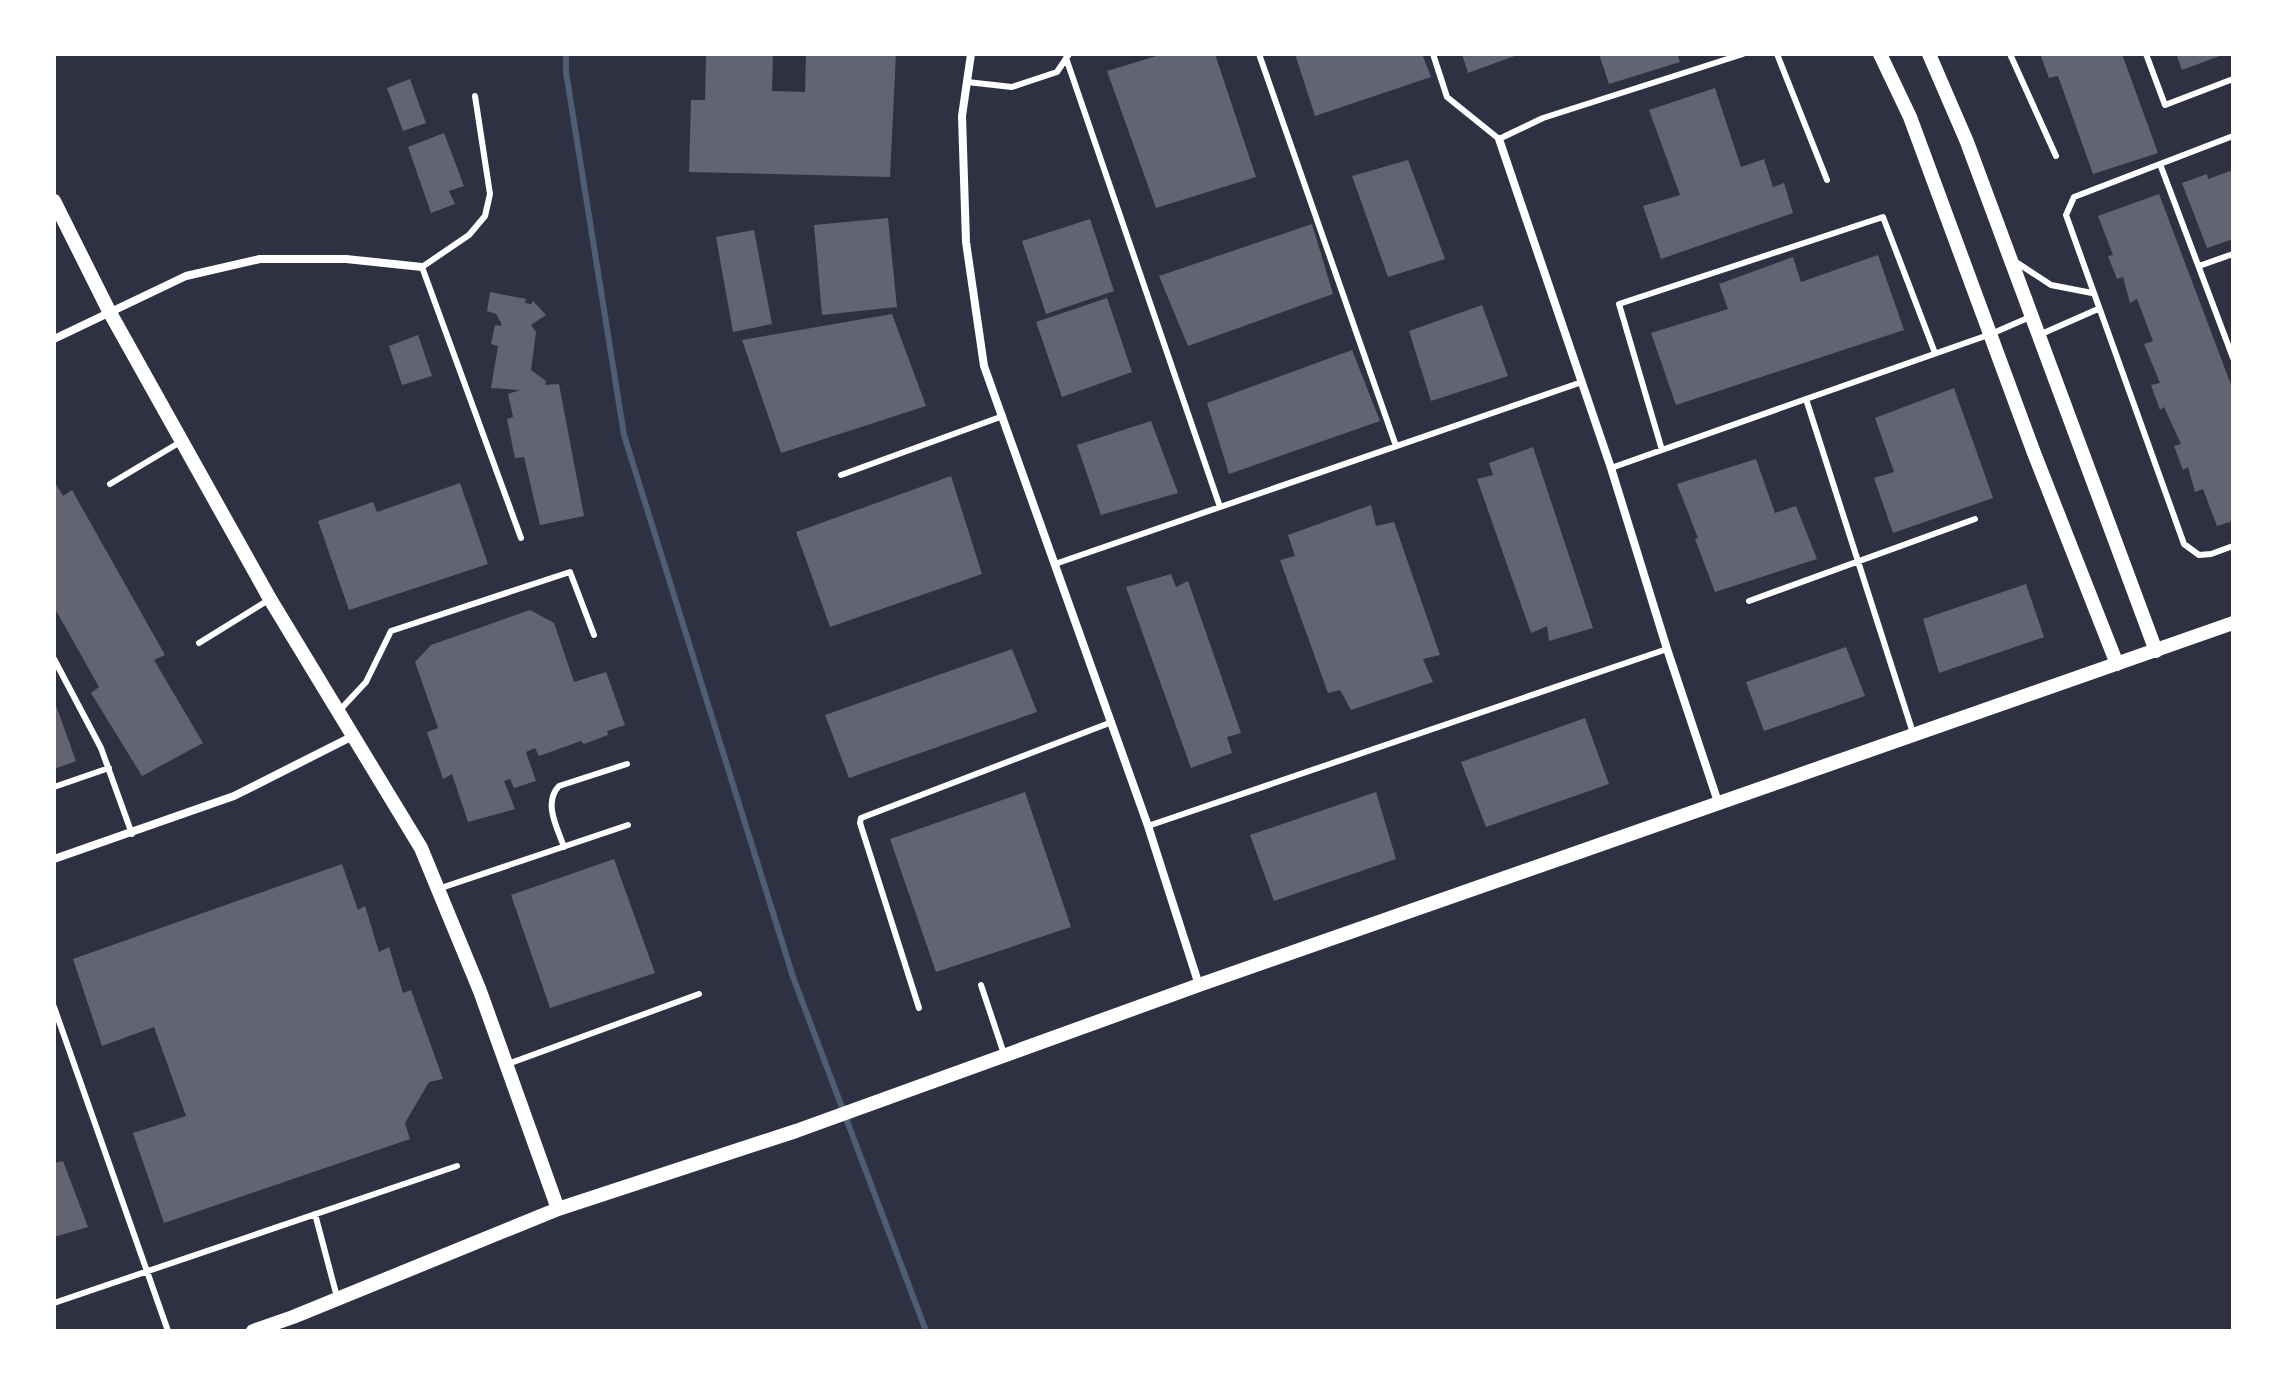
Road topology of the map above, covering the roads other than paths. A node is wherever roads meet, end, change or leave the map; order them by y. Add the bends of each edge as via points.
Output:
1 (971, 54) edge
2 (1259, 54) edge
3 (1433, 54) edge
4 (1743, 54) edge
5 (1777, 54) edge
6 (1880, 54) edge
7 (1929, 54) edge
8 (2010, 54) edge
9 (2146, 54) edge
10 (1067, 56) edge
11 (2233, 79) edge
12 (967, 82) junction
13 (475, 96) dead end
14 (2233, 136) edge
15 (1499, 139) junction
16 (2056, 156) dead end
17 (2160, 164) junction
18 (1827, 180) dead end
19 (54, 201) edge
20 (2233, 254) edge
21 (2010, 258) junction
22 (2199, 266) junction
23 (422, 267) junction
24 (2092, 293) junction
25 (2098, 309) junction
26 (109, 311) junction
27 (2032, 316) junction
28 (1991, 334) junction
29 (2039, 335) junction
30 (54, 339) edge
31 (1935, 353) junction
32 (2233, 358) edge
33 (1582, 382) junction
34 (1806, 399) junction
35 (1003, 416) junction
36 (182, 441) junction
37 (1396, 446) junction
38 (1662, 450) junction
39 (1611, 468) junction
40 (841, 475) dead end
41 (110, 484) dead end
42 (1220, 507) junction
43 (1975, 519) dead end
44 (521, 538) dead end
45 (2233, 546) edge
46 (1860, 563) junction
47 (1055, 564) junction
48 (270, 599) junction
49 (1749, 601) dead end
50 (2233, 623) edge
51 (594, 635) dead end
52 (199, 643) dead end
53 (1667, 649) junction
54 (2156, 651) junction
55 (54, 659) edge
56 (2117, 664) junction
57 (338, 712) junction
58 (1112, 722) junction
59 (351, 737) junction
60 (1914, 737) junction
61 (627, 764) dead end
62 (109, 768) junction
63 (54, 787) edge
64 (1719, 805) junction
65 (628, 825) dead end
66 (1148, 826) junction
67 (132, 834) junction
68 (564, 847) junction
69 (54, 859) edge
70 (438, 889) junction
71 (981, 985) dead end
72 (1199, 985) junction
73 (699, 994) dead end
74 (54, 1007) edge
75 (919, 1008) dead end
76 (1004, 1056) junction
77 (508, 1064) junction
78 (457, 1166) dead end
79 (558, 1209) junction
80 (315, 1214) junction
81 (148, 1270) junction
82 (337, 1297) junction
83 (54, 1303) edge
84 (278, 1327) edge
85 (168, 1331) edge
86 (253, 1331) edge

1 - 12 street
2 - 37 lane
3 - 15 lane via 1447,97
4 - 15 lane via 1543,118
5 - 18 lane
6 - 28 street via 1910,117
7 - 21 street
8 - 16 lane
9 - 11 lane via 2165,105
10 - 12 lane via 1057,72 1012,87
10 - 42 lane
12 - 35 street via 962,116 966,242 984,366
13 - 23 lane via 490,194 485,216 469,235
14 - 17 lane
15 - 33 street
17 - 22 lane
17 - 24 lane via 2074,197 2066,215
19 - 26 street
20 - 22 lane
21 - 24 lane via 2051,285
21 - 27 street
22 - 32 lane
23 - 26 street via 346,259 260,259 186,276
23 - 44 lane
24 - 25 lane
25 - 29 lane
25 - 45 lane via 2184,544 2199,555
26 - 30 street
26 - 36 street
27 - 28 lane
27 - 29 street
28 - 31 lane
28 - 56 street
29 - 54 street
31 - 34 lane
31 - 38 lane via 1883,217 1619,304
33 - 37 lane
33 - 39 street
34 - 38 lane
34 - 46 lane
35 - 40 lane
35 - 47 street
36 - 41 lane
36 - 48 street
37 - 42 lane
38 - 39 lane
39 - 53 street
42 - 47 lane
43 - 46 lane
46 - 49 lane
46 - 60 lane
47 - 58 street
48 - 52 lane
48 - 57 street
50 - 54 street
51 - 57 lane via 570,572 391,631 366,682
53 - 64 street
53 - 66 lane
54 - 56 street
55 - 62 lane
56 - 60 street
57 - 59 street
58 - 66 street
58 - 75 lane via 861,818
59 - 67 street via 234,796
59 - 70 street via 421,848
60 - 64 street
61 - 68 lane via 559,786 552,793 550,805
62 - 63 lane
62 - 67 lane
64 - 72 street
65 - 68 lane
66 - 72 street
67 - 69 street
68 - 70 lane
70 - 77 street
71 - 76 lane
72 - 76 street
73 - 77 lane
74 - 81 lane
76 - 79 street
77 - 79 street
78 - 80 lane
79 - 82 street
80 - 81 lane
80 - 82 lane
81 - 83 lane
81 - 85 lane
82 - 84 street
84 - 86 street

